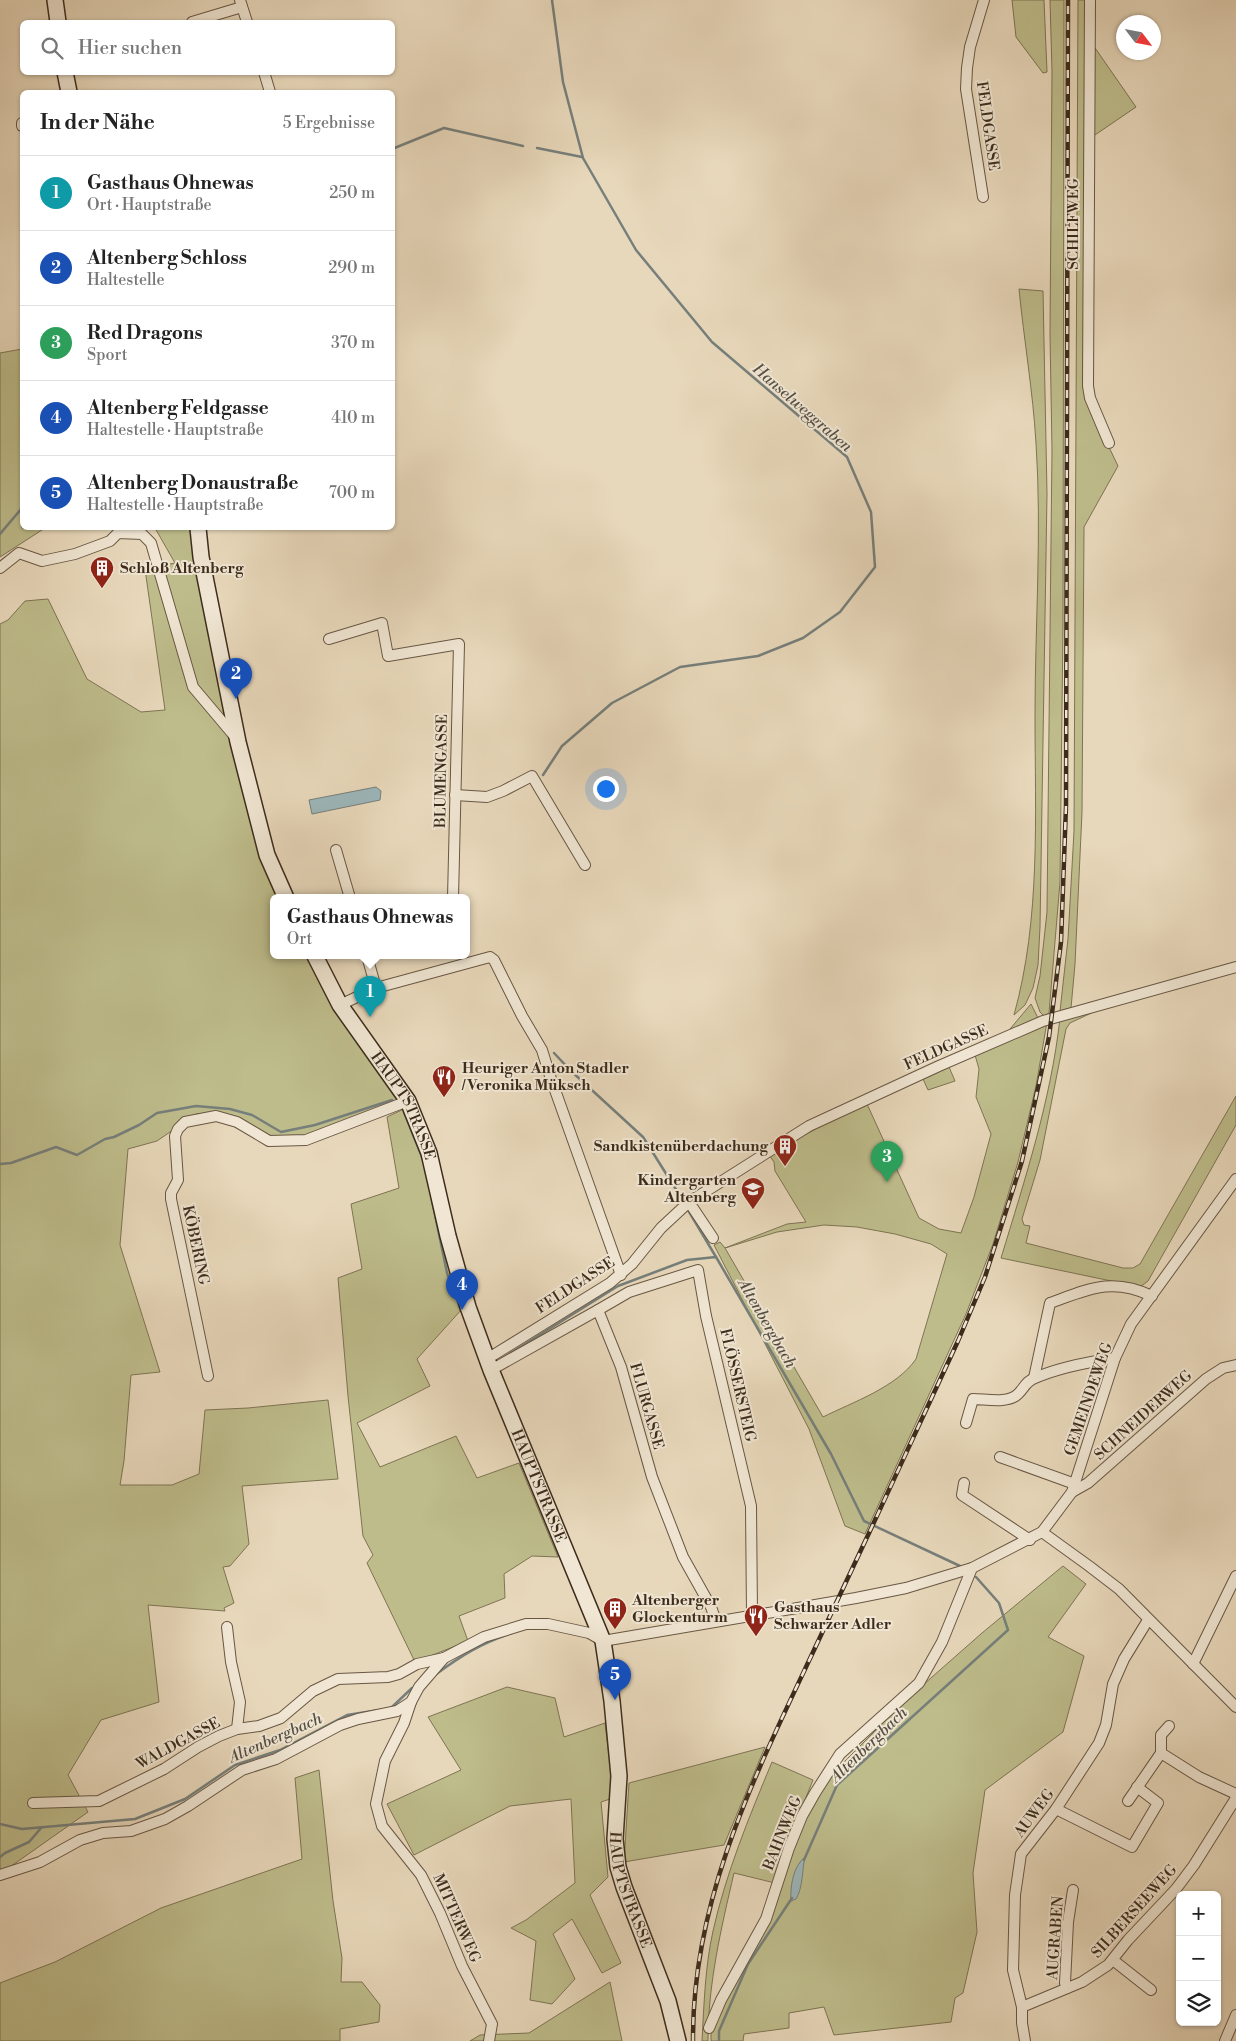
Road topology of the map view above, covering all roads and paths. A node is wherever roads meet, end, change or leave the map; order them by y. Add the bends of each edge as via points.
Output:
1 (56, 0) edge
2 (984, 0) edge
3 (1090, 0) edge
4 (241, 4) edge
5 (58, 20) edge
6 (197, 20) edge
7 (246, 20) edge
8 (66, 75) edge
9 (265, 75) edge
10 (69, 90) edge
11 (269, 90) edge
12 (984, 197) dead end
13 (1109, 443) dead end
14 (198, 530) edge
15 (0, 568) edge
16 (329, 639) dead end
17 (237, 740) junction
18 (456, 795) junction
19 (336, 850) dead end
20 (584, 865) dead end
21 (284, 894) edge
22 (349, 894) edge
23 (453, 894) edge
24 (317, 959) edge
25 (368, 959) edge
26 (451, 959) edge
27 (1236, 967) edge
28 (451, 968) junction
29 (376, 988) junction
30 (340, 1005) junction
31 (408, 1101) junction
32 (1236, 1179) edge
33 (689, 1202) junction
34 (714, 1238) dead end
35 (621, 1274) junction
36 (1152, 1296) junction
37 (598, 1310) junction
38 (1115, 1358) junction
39 (489, 1364) junction
40 (1236, 1364) edge
41 (208, 1376) dead end
42 (1034, 1378) junction
43 (966, 1423) dead end
44 (1000, 1457) dead end
45 (964, 1483) dead end
46 (1074, 1488) junction
47 (1042, 1532) junction
48 (1030, 1540) junction
49 (972, 1568) junction
50 (1236, 1576) edge
51 (752, 1614) junction
52 (1148, 1620) junction
53 (716, 1622) junction
54 (227, 1627) dead end
55 (603, 1641) junction
56 (444, 1658) junction
57 (1193, 1664) junction
58 (411, 1702) junction
59 (1235, 1705) edge
60 (1169, 1726) dead end
61 (237, 1729) junction
62 (1161, 1753) junction
63 (1137, 1787) junction
64 (1236, 1794) edge
65 (1236, 1798) edge
66 (1128, 1801) dead end
67 (33, 1803) dead end
68 (1056, 1809) junction
69 (0, 1875) edge
70 (1073, 1890) dead end
71 (1113, 1960) junction
72 (1067, 1988) junction
73 (1150, 1990) dead end
74 (1022, 2007) junction
75 (1236, 2015) edge
76 (709, 2028) dead end
77 (489, 2041) edge
78 (678, 2041) edge
79 (1025, 2041) edge
80 (1225, 2041) edge

1 - 5 main road
2 - 12 street, FELDGASSE via 970,46 966,82
3 - 13 street, SCHILFWEG via 1087,372 1090,398
4 - 6 street
4 - 7 street
8 - 10 main road
9 - 11 street
14 - 17 main road
15 - 17 street via 19,553 42,561 75,554 110,541 118,533 142,534 150,543 193,687
16 - 18 street, BLUMENGASSE via 382,623 388,656 459,644
17 - 21 main road via 267,855
18 - 20 street via 487,796 532,776
18 - 23 street, BLUMENGASSE
19 - 22 street
24 - 30 main road, HAUPTSTRASSE
25 - 29 street
26 - 28 street
27 - 33 street, FELDGASSE via 1043,1021 938,1066 810,1126
28 - 29 street
28 - 35 street via 490,957 494,960 542,1050
29 - 30 street
30 - 31 main road, HAUPTSTRASSE
31 - 39 main road, HAUPTSTRASSE via 429,1153 460,1285
31 - 41 street, KÖBERING via 306,1140 269,1141 247,1127 216,1116 185,1122 178,1129 174,1136 178,1180 170,1199
32 - 36 street, GEMEINDEWEG
33 - 34 street
33 - 35 street, FELDGASSE via 661,1228
35 - 39 street, FELDGASSE
36 - 38 street, GEMEINDEWEG via 1131,1324
36 - 42 street via 1130,1287 1110,1285 1050,1303
37 - 39 street
37 - 51 street, FLÖSSERSTEIG via 629,1292 698,1270 751,1506
37 - 53 street, FLURGASSE via 621,1367 652,1477 683,1557
38 - 42 street via 1087,1362
38 - 46 street, GEMEINDEWEG
39 - 55 main road, HAUPTSTRASSE
40 - 46 street, SCHNEIDERWEG via 1222,1368 1206,1379 1088,1483
42 - 43 street via 1010,1399 973,1400
44 - 46 street
45 - 48 street via 962,1494
46 - 47 street, GEMEINDEWEG
47 - 48 street, GEMEINDEWEG
47 - 52 street via 1119,1589
48 - 49 street, GEMEINDEWEG
49 - 51 street, GEMEINDEWEG via 906,1588
49 - 76 street, BAHNWEG via 942,1642 919,1683 840,1754 815,1792 789,1848 766,1919
50 - 57 street
51 - 53 street, GEMEINDEWEG
52 - 57 street
52 - 68 street, AUWEG via 1113,1684 1106,1725 1099,1743
53 - 55 street, GEMEINDEWEG
54 - 61 street via 240,1702
55 - 56 street via 570,1628 526,1624 484,1637
55 - 78 main road, HAUPTSTRASSE via 619,1776 615,1838 618,1867 668,2001
56 - 58 street, MITTERWEG via 419,1687
56 - 61 street, WALDGASSE via 417,1664 388,1677 338,1679 313,1691 281,1718
57 - 59 street
58 - 69 street via 397,1711 340,1725 276,1759 242,1770 166,1819 131,1831 103,1833 80,1840 40,1862
58 - 77 street, MITTERWEG via 385,1761 376,1804 382,1826 421,1875 440,1913 462,1966 492,2024
60 - 62 street via 1161,1735
61 - 67 street, WALDGASSE via 99,1801
62 - 63 street
62 - 64 street via 1199,1777
63 - 66 street
63 - 68 street via 1158,1803 1132,1847
65 - 71 street, SILBERSEEWEG via 1176,1889
68 - 74 street, AUWEG via 1021,1854 1018,1869 1014,1970
70 - 72 street, AUGRABEN via 1068,1922
71 - 72 street, SILBERSEEWEG via 1092,1977
71 - 73 street
72 - 74 street, SILBERSEEWEG
74 - 79 street, AUWEG
75 - 80 street

